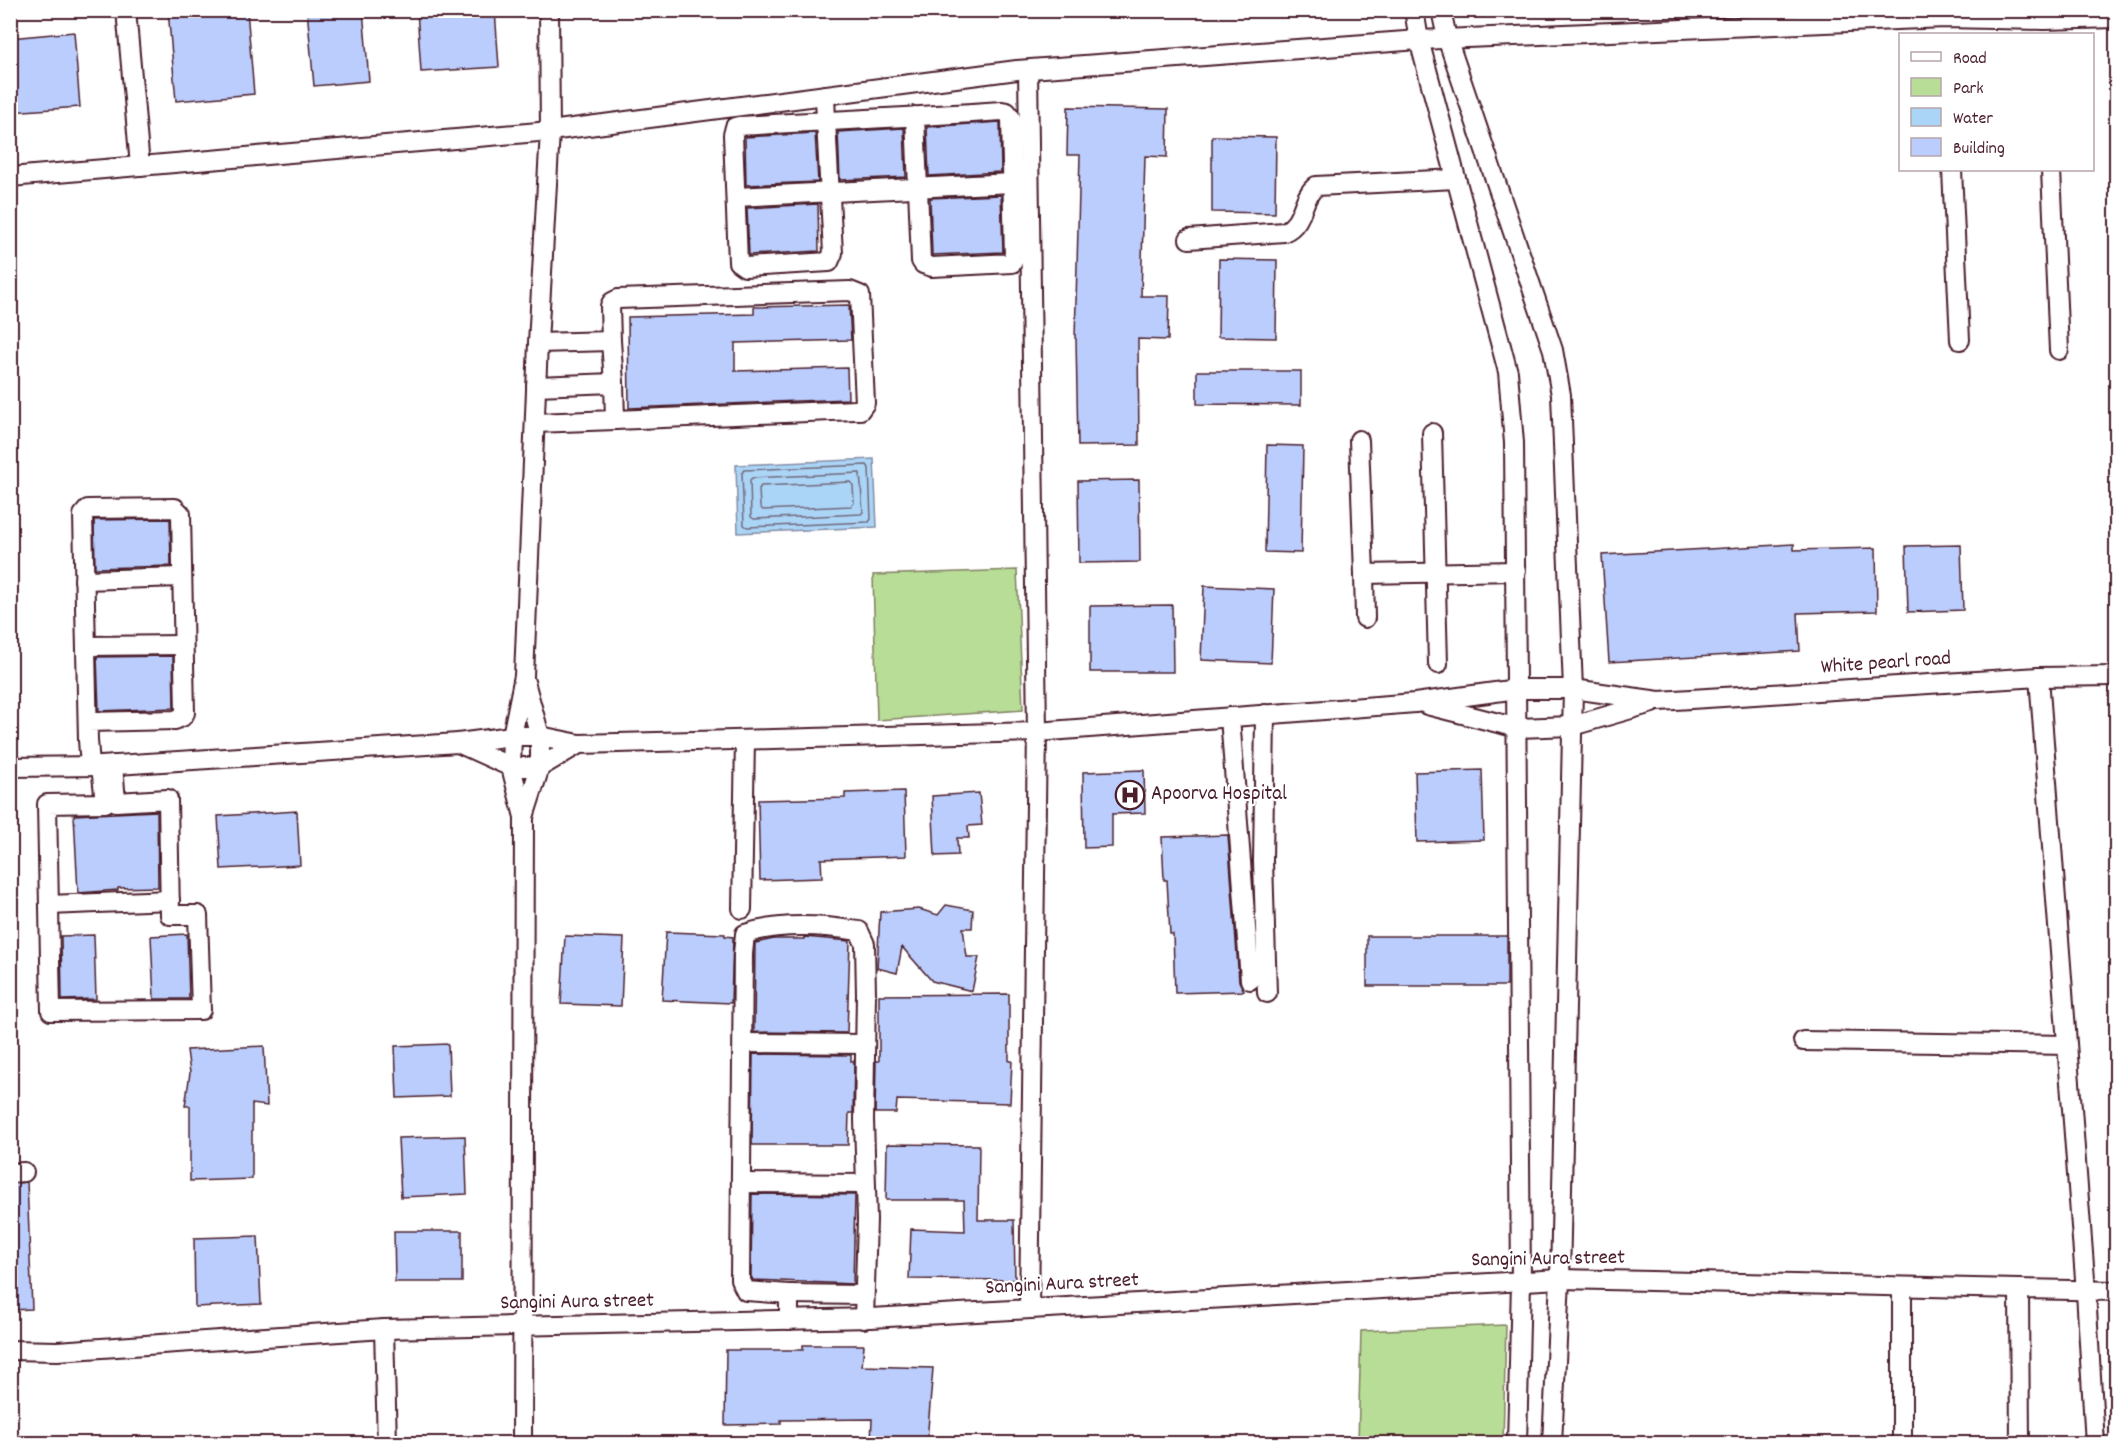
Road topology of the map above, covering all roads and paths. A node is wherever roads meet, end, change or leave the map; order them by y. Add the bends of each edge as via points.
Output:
1 (126, 10) edge
2 (549, 10) edge
3 (1414, 10) edge
4 (1441, 10) edge
5 (2116, 18) edge
6 (1945, 26) edge
7 (2045, 27) edge
8 (1447, 38) junction
9 (1419, 40) junction
10 (1028, 70) junction
11 (825, 95) junction
12 (915, 117) junction
13 (826, 121) junction
14 (550, 131) junction
15 (140, 166) junction
16 (1952, 171) edge
17 (2051, 171) edge
18 (10, 177) edge
19 (1456, 179) junction
20 (1012, 183) junction
21 (918, 187) junction
22 (830, 191) junction
23 (736, 197) junction
24 (1189, 239) dead end
25 (1960, 340) dead end
26 (611, 341) junction
27 (538, 343) junction
28 (2059, 350) dead end
29 (614, 383) junction
30 (536, 386) junction
31 (615, 420) junction
32 (535, 423) junction
33 (1432, 433) dead end
34 (1359, 440) dead end
35 (1516, 571) junction
36 (1437, 573) junction
37 (1365, 574) junction
38 (182, 578) junction
39 (84, 580) junction
40 (1365, 618) dead end
41 (183, 645) junction
42 (86, 646) junction
43 (1438, 664) dead end
44 (524, 676) junction
45 (2039, 676) junction
46 (2116, 676) edge
47 (1517, 689) junction
48 (1573, 689) junction
49 (1659, 701) junction
50 (1415, 703) junction
51 (1265, 714) junction
52 (1230, 717) junction
53 (88, 722) junction
54 (1572, 726) junction
55 (1518, 728) junction
56 (1037, 732) junction
57 (512, 736) junction
58 (540, 736) junction
59 (745, 740) junction
60 (458, 743) junction
61 (579, 744) junction
62 (101, 765) junction
63 (10, 767) edge
64 (511, 767) junction
65 (540, 767) junction
66 (109, 787) junction
67 (524, 816) junction
68 (170, 900) junction
69 (49, 905) junction
70 (742, 909) dead end
71 (1250, 980) dead end
72 (1267, 993) dead end
73 (1803, 1041) dead end
74 (743, 1043) junction
75 (864, 1044) junction
76 (2067, 1045) junction
77 (741, 1183) junction
78 (865, 1184) junction
79 (1560, 1279) junction
80 (1521, 1282) junction
81 (1902, 1287) junction
82 (2019, 1290) junction
83 (2116, 1291) edge
84 (2086, 1292) junction
85 (789, 1294) junction
86 (864, 1295) junction
87 (1029, 1310) junction
88 (864, 1318) junction
89 (789, 1320) junction
90 (522, 1327) junction
91 (384, 1329) junction
92 (10, 1350) edge
93 (387, 1443) edge
94 (522, 1443) edge
95 (1517, 1443) edge
96 (1552, 1443) edge
97 (1902, 1443) edge
98 (2020, 1443) edge
99 (2095, 1443) edge

1 - 15 street
2 - 14 street
3 - 9 street
4 - 8 street
5 - 7 street
6 - 7 street
6 - 8 street
8 - 9 street
8 - 48 street via 1553,350 1563,439
9 - 10 street
9 - 19 street
10 - 11 street
10 - 56 street
11 - 13 street
11 - 14 street
12 - 13 street
12 - 20 street via 1007,111 1011,118
12 - 21 street
13 - 22 street
13 - 23 street via 735,127
14 - 15 street
14 - 27 street
15 - 18 street
16 - 25 street
17 - 28 street
19 - 24 street via 1316,186 1309,192 1292,229
19 - 35 street via 1508,372 1514,444
20 - 21 street
20 - 21 street via 1014,262 932,267 921,261
21 - 22 street
22 - 23 street
22 - 23 street via 833,253 829,262 741,266
26 - 27 street
26 - 29 street
26 - 31 street via 610,306 618,299 850,291 860,295 865,403 860,410
27 - 30 street
29 - 30 street
29 - 31 street
30 - 32 street
31 - 32 street
32 - 44 street
33 - 36 street
34 - 37 street
35 - 36 street
35 - 47 street
36 - 37 street
36 - 43 street
37 - 40 street
38 - 39 street
38 - 39 street via 178,510 88,509 83,515
38 - 41 street
39 - 42 street
41 - 42 street
41 - 53 street via 182,717
42 - 53 street
44 - 57 street
44 - 58 street
45 - 46 street, White pearl road
45 - 49 street, White pearl road
45 - 76 street
47 - 48 street
47 - 50 street
47 - 55 street
48 - 49 street
48 - 54 street
49 - 54 street
50 - 51 street
50 - 55 street
51 - 52 street
51 - 72 street via 1263,861
52 - 56 street
52 - 71 street
53 - 62 street
54 - 55 street
54 - 79 street
55 - 80 street
56 - 59 street
56 - 87 street
57 - 58 street
57 - 60 street
57 - 64 street
58 - 61 street
58 - 65 street
59 - 61 street
59 - 70 street
60 - 62 street
60 - 64 street
61 - 65 street
62 - 63 street
62 - 66 street
64 - 65 street
64 - 67 street
65 - 67 street
66 - 68 street via 116,802 168,799
66 - 69 street via 105,803 47,804
67 - 90 street
68 - 69 street
68 - 69 street via 170,915 198,915 201,1010 51,1011
73 - 76 street
74 - 75 street
74 - 75 street via 745,934 765,927 828,926 859,931 864,945
74 - 77 street
75 - 78 street
76 - 84 street
77 - 78 street
77 - 85 street via 740,1279 746,1291
78 - 86 street
79 - 80 street, Sangini Aura street
79 - 81 street, Sangini Aura street
79 - 96 street
80 - 87 street, Sangini Aura street
80 - 95 street
81 - 82 street, Sangini Aura street
81 - 97 street
82 - 84 street, Sangini Aura street
82 - 98 street
83 - 84 street, Sangini Aura street
84 - 99 street
85 - 86 street
85 - 89 street
86 - 88 street
87 - 88 street, Sangini Aura street
88 - 89 street, Sangini Aura street
89 - 90 street, Sangini Aura street
90 - 91 street, Sangini Aura street
90 - 94 street
91 - 92 street, Sangini Aura street via 57,1351
91 - 93 street

